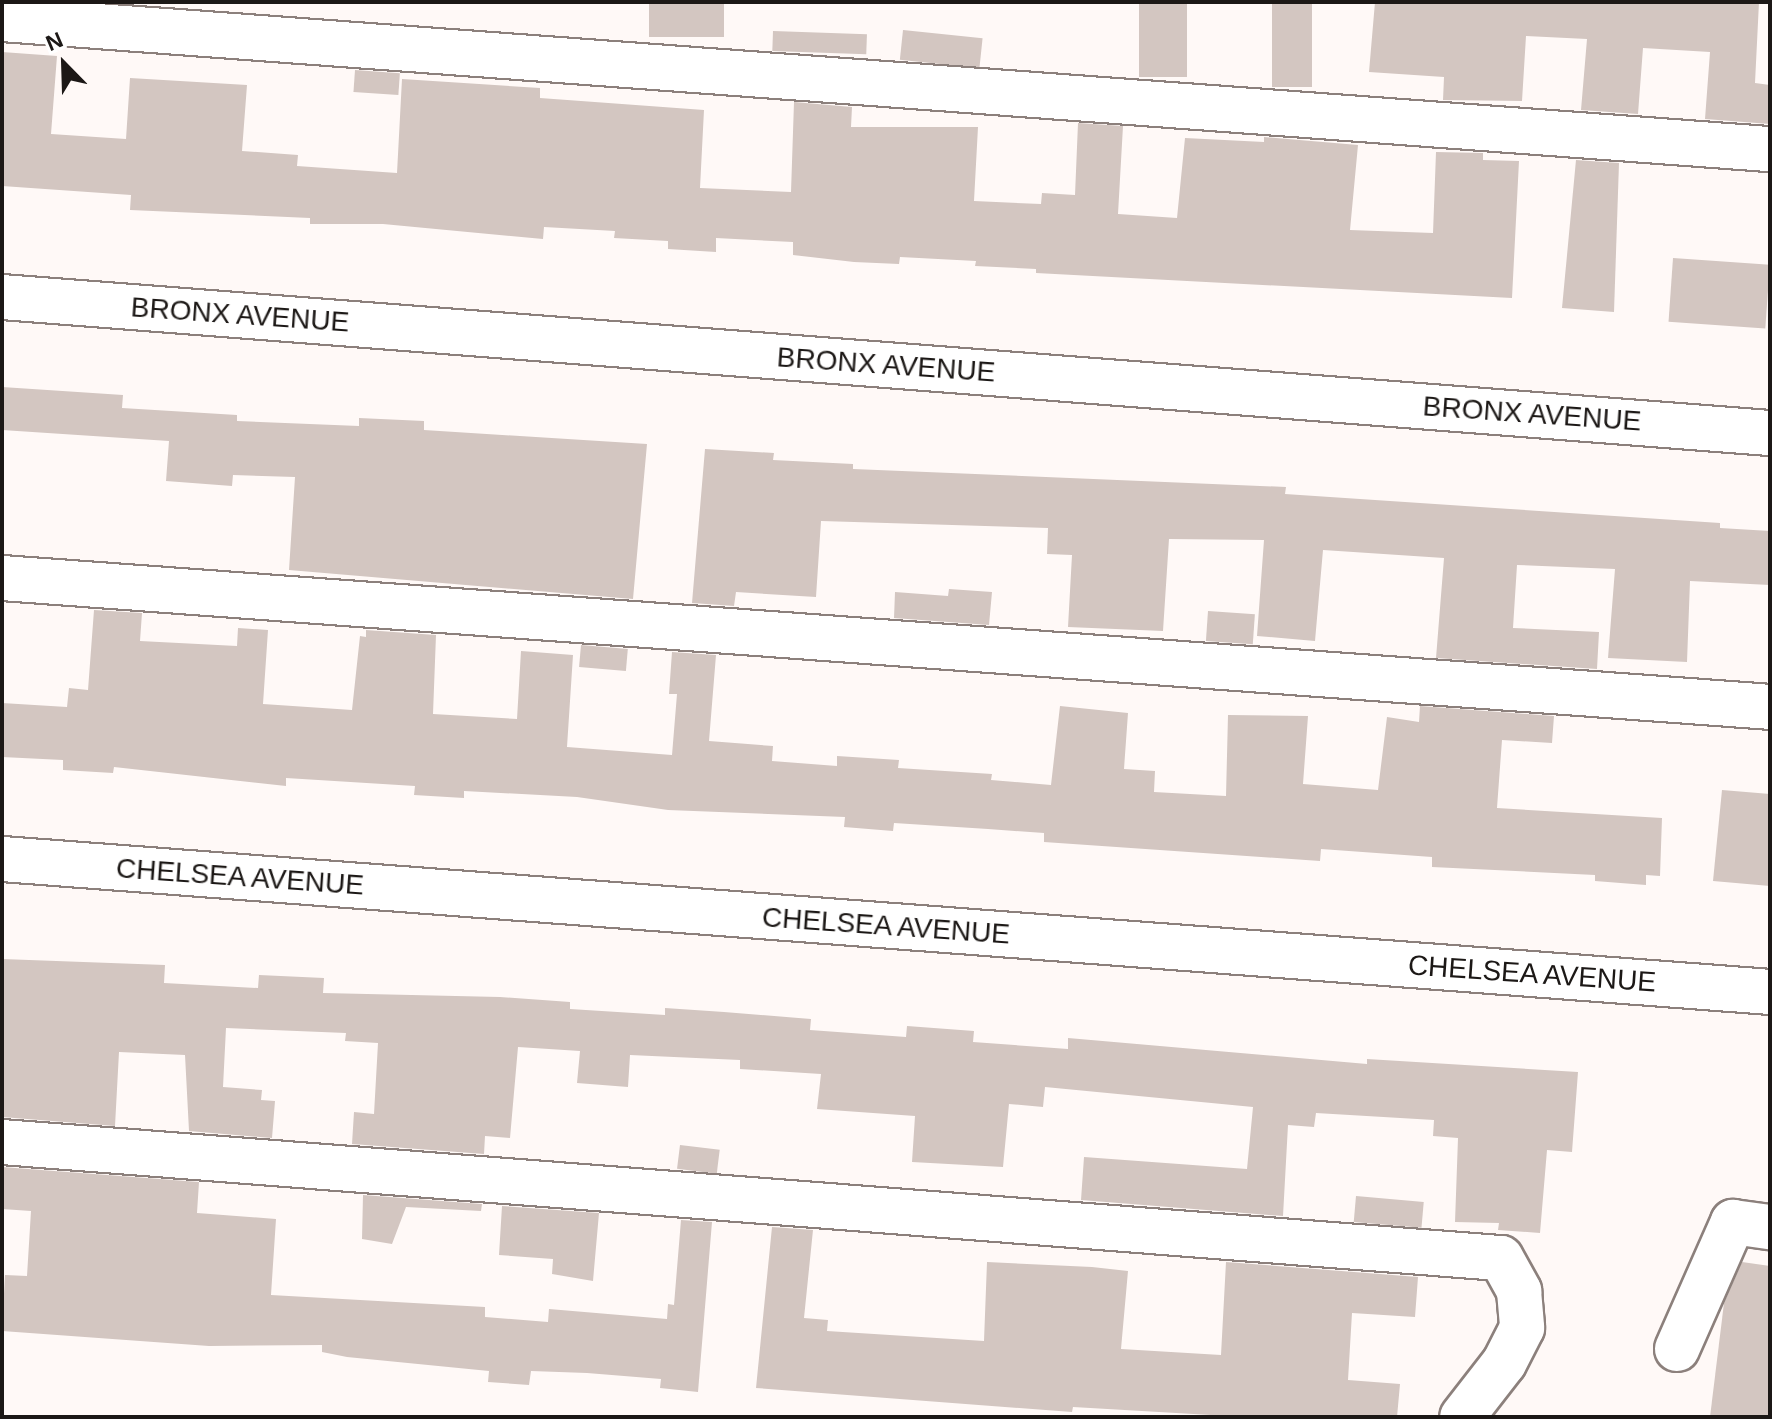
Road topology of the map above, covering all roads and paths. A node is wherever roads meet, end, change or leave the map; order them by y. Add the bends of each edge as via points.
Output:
1 (2, 19) edge
2 (1770, 149) edge
3 (2, 297) edge
4 (1770, 433) edge
5 (2, 578) edge
6 (1770, 707) edge
7 (2, 859) edge
8 (1770, 992) edge
9 (2, 1142) edge
10 (1770, 1227) edge
11 (1677, 1349) dead end
12 (1462, 1417) edge

1 - 2 street
3 - 4 street, BRONX AVENUE
5 - 6 street
7 - 8 street, CHELSEA AVENUE
9 - 12 street via 1501,1258 1519,1291 1522,1328 1504,1363
10 - 11 street via 1733,1222

